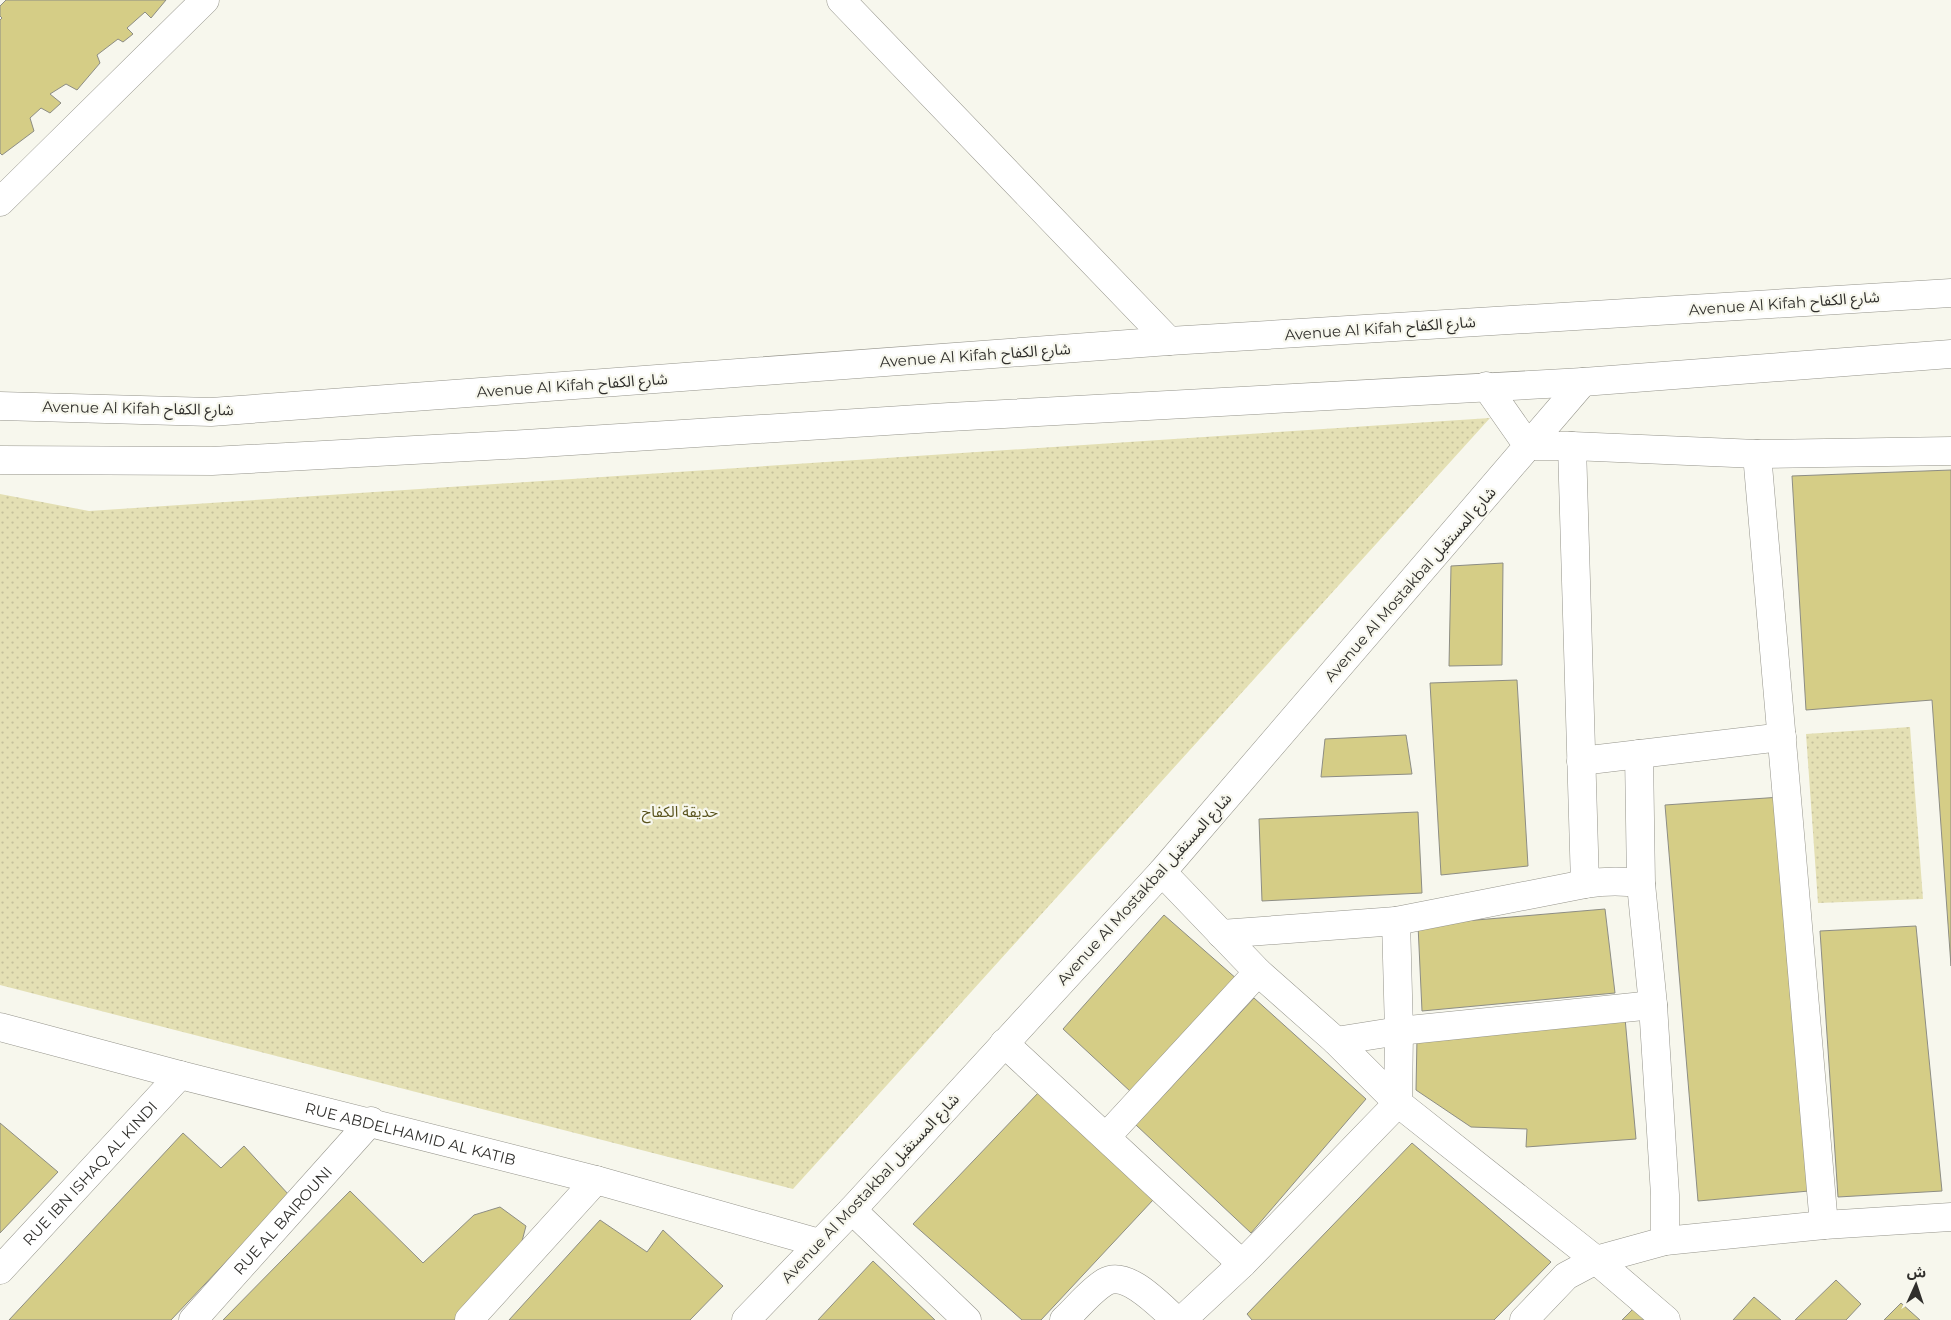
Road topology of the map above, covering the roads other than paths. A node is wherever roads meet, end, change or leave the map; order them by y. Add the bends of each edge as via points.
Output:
1 (205, 0) edge
2 (842, 0) edge
3 (0, 202) edge
4 (1951, 293) edge
5 (1169, 341) junction
6 (1951, 354) edge
7 (1583, 382) junction
8 (1486, 386) junction
9 (0, 406) edge
10 (1528, 446) junction
11 (1572, 446) junction
12 (1951, 451) edge
13 (1757, 454) junction
14 (0, 460) edge
15 (1782, 737) junction
16 (1640, 754) junction
17 (1581, 760) junction
18 (1162, 872) junction
19 (1585, 884) junction
20 (1641, 884) junction
21 (1396, 921) junction
22 (1221, 934) junction
23 (1258, 972) junction
24 (1653, 1005) junction
25 (0, 1027) edge
26 (1399, 1030) junction
27 (1336, 1041) junction
28 (1004, 1043) junction
29 (180, 1074) junction
30 (1398, 1103) junction
31 (371, 1121) junction
32 (1106, 1136) junction
33 (596, 1180) junction
34 (852, 1210) junction
35 (1951, 1217) edge
36 (1824, 1225) junction
37 (1665, 1241) junction
38 (819, 1243) junction
39 (1596, 1260) junction
40 (1242, 1264) junction
41 (0, 1270) edge
42 (193, 1320) edge
43 (469, 1320) edge
44 (746, 1320) edge
45 (967, 1320) edge
46 (1064, 1320) edge
47 (1176, 1320) edge
48 (1182, 1320) edge
49 (1524, 1320) edge
50 (1666, 1320) edge

1 - 3 street
2 - 5 street
4 - 5 street, Avenue Al Kifah شارع الكفاح
5 - 9 street, Avenue Al Kifah شارع الكفاح via 211,412
6 - 7 street
7 - 8 street
7 - 10 street, Avenue Al Mostakbal شارع المستقبل
8 - 10 street
8 - 14 street via 212,461
10 - 11 street
10 - 18 street, Avenue Al Mostakbal شارع المستقبل
11 - 13 street
11 - 17 street
12 - 13 street
13 - 15 street
15 - 16 street
15 - 36 street
16 - 17 street
16 - 20 street
17 - 19 street
18 - 22 street
18 - 28 street, Avenue Al Mostakbal شارع المستقبل
19 - 20 street via 1606,881
19 - 21 street
20 - 24 street
21 - 22 street
21 - 26 street
22 - 23 street
23 - 27 street
23 - 32 street
24 - 26 street
24 - 37 street
25 - 29 street, RUE ABDELHAMID AL KATIB
26 - 27 street
26 - 30 street
27 - 30 street
28 - 32 street
28 - 34 street, Avenue Al Mostakbal شارع المستقبل
29 - 31 street, RUE ABDELHAMID AL KATIB
29 - 41 street, RUE IBN ISHAQ AL KINDI
30 - 39 street
30 - 40 street
31 - 33 street, RUE ABDELHAMID AL KATIB
31 - 42 street, RUE AL BAIROUNI
32 - 40 street
33 - 38 street, RUE ABDELHAMID AL KATIB
33 - 43 street
34 - 38 street, Avenue Al Mostakbal شارع المستقبل
34 - 45 street
35 - 36 street
36 - 37 street
37 - 39 street
38 - 44 street, Avenue Al Mostakbal شارع المستقبل
39 - 49 street via 1566,1276
39 - 50 street
40 - 48 street
46 - 47 street via 1105,1282 1116,1279 1130,1282

